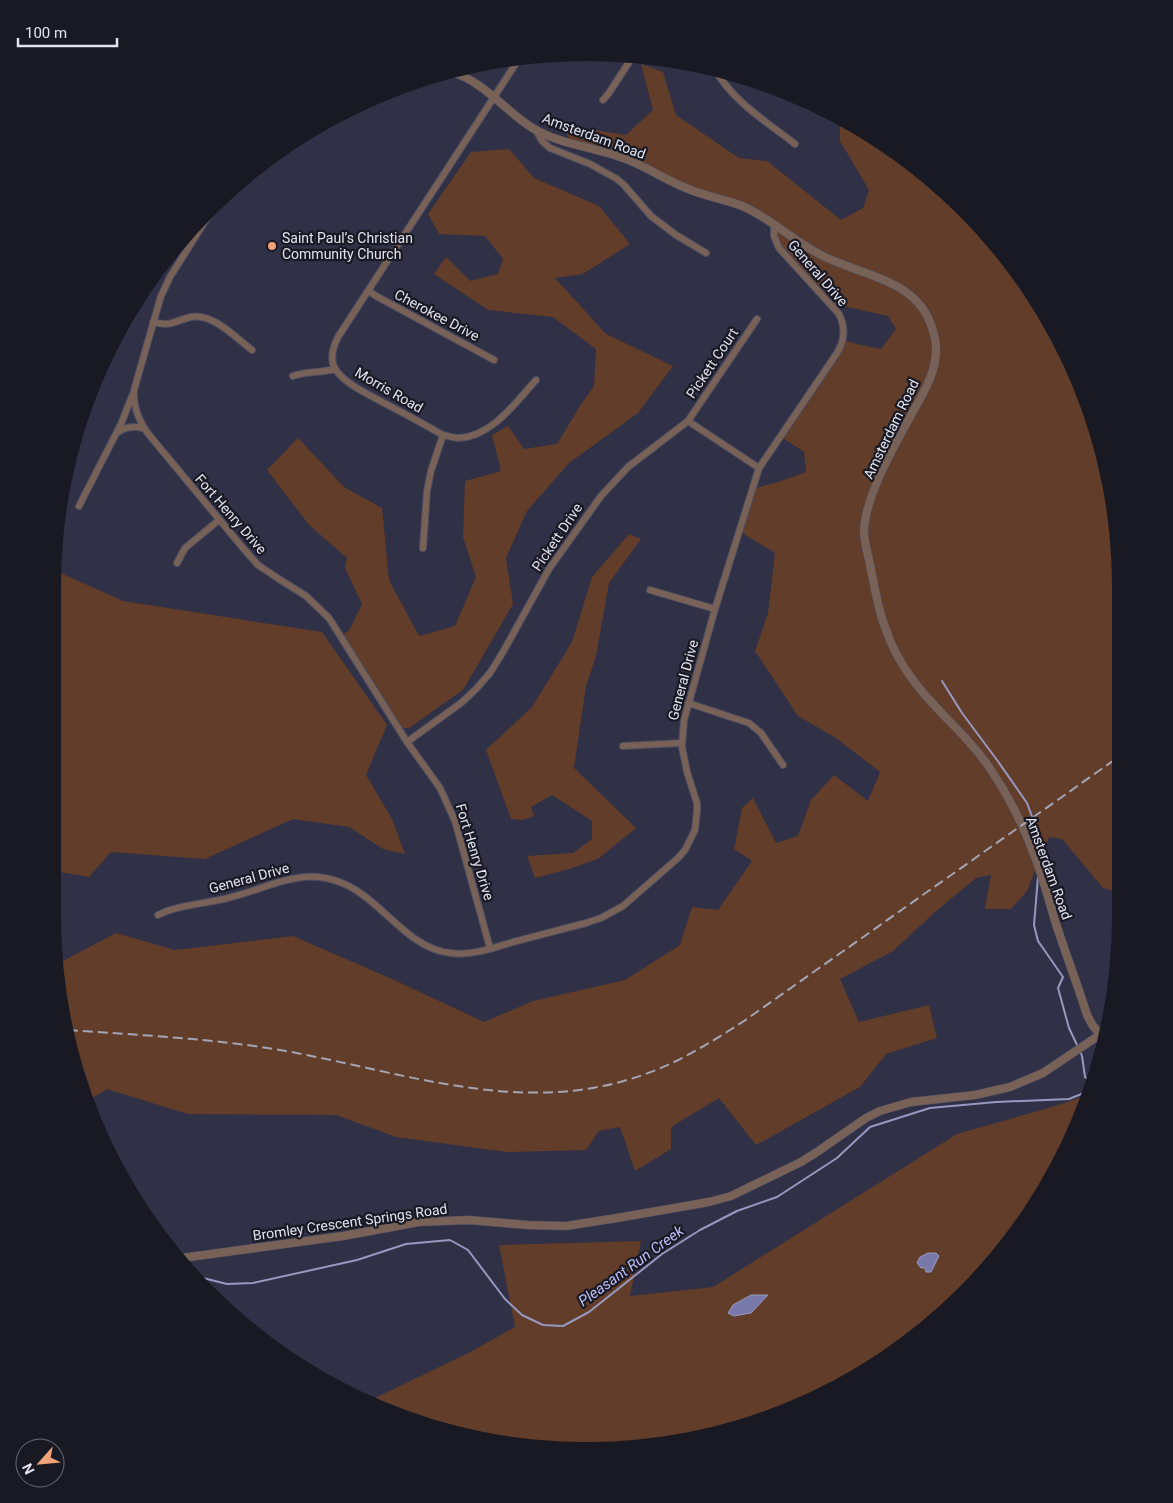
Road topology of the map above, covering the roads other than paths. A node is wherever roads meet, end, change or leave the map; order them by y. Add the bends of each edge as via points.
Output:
1 (628, 63) edge
2 (514, 67) edge
3 (463, 76) edge
4 (722, 79) edge
5 (494, 98) junction
6 (603, 100) dead end
7 (536, 130) junction
8 (795, 144) dead end
9 (774, 225) junction
10 (196, 235) edge
11 (706, 253) dead end
12 (369, 290) junction
13 (757, 319) dead end
14 (153, 322) junction
15 (252, 350) dead end
16 (494, 360) dead end
17 (335, 369) junction
18 (293, 376) dead end
19 (536, 380) dead end
20 (134, 390) junction
21 (688, 421) junction
22 (143, 428) junction
23 (117, 432) junction
24 (443, 435) junction
25 (759, 468) junction
26 (79, 506) dead end
27 (219, 520) junction
28 (423, 548) dead end
29 (177, 562) dead end
30 (650, 590) dead end
31 (715, 609) junction
32 (688, 704) junction
33 (407, 742) junction
34 (682, 743) junction
35 (623, 746) dead end
36 (783, 765) dead end
37 (158, 915) dead end
38 (490, 948) junction
39 (1099, 1030) edge
40 (1098, 1036) edge
41 (187, 1257) edge

1 - 6 street
2 - 5 street, Morris Road
3 - 5 street, Amsterdam Road
4 - 8 street via 743,103
5 - 7 street, Amsterdam Road
5 - 12 street, Morris Road
7 - 9 street, Amsterdam Road via 639,164 685,188 742,206
7 - 11 street via 550,148 617,179 651,216
9 - 25 street, General Drive via 779,248 838,314 844,334 842,345
9 - 39 street, Amsterdam Road via 822,256 902,288 927,314 936,340 934,368 886,464 866,522 864,535 879,604 890,641 906,670 990,767 1018,816 1087,1015 1093,1026
10 - 14 street, Fort Henry Drive via 170,277
12 - 16 street, Cherokee Drive
12 - 17 street, Morris Road via 333,347
13 - 21 street, Pickett Court
14 - 15 street via 169,325 196,316 210,318
14 - 20 street, Fort Henry Drive
17 - 18 street
17 - 24 street, Morris Road via 364,391
19 - 24 street, Morris Road via 488,429 467,437
20 - 22 street, Fort Henry Drive via 136,412
20 - 23 street
21 - 25 street
21 - 33 street, Pickett Drive via 628,467 601,496 549,569 490,673 461,703
22 - 23 street via 136,426
22 - 27 street, Fort Henry Drive
23 - 26 street
24 - 28 street via 427,492
25 - 31 street, General Drive
27 - 29 street via 185,548
27 - 33 street, Fort Henry Drive via 258,565 306,596 328,618
30 - 31 street
31 - 32 street, General Drive
32 - 34 street, General Drive
32 - 36 street via 749,723 761,733
33 - 38 street, Fort Henry Drive via 440,788 455,821
34 - 35 street
34 - 38 street, General Drive via 697,811 694,830 678,858 623,906 601,918
37 - 38 street, General Drive via 171,909 311,876 346,884 433,949 460,954
40 - 41 street, Bromley Crescent Springs Road via 1043,1073 1010,1087 975,1095 911,1102 880,1111 801,1162 714,1201 566,1226 469,1220 419,1222

